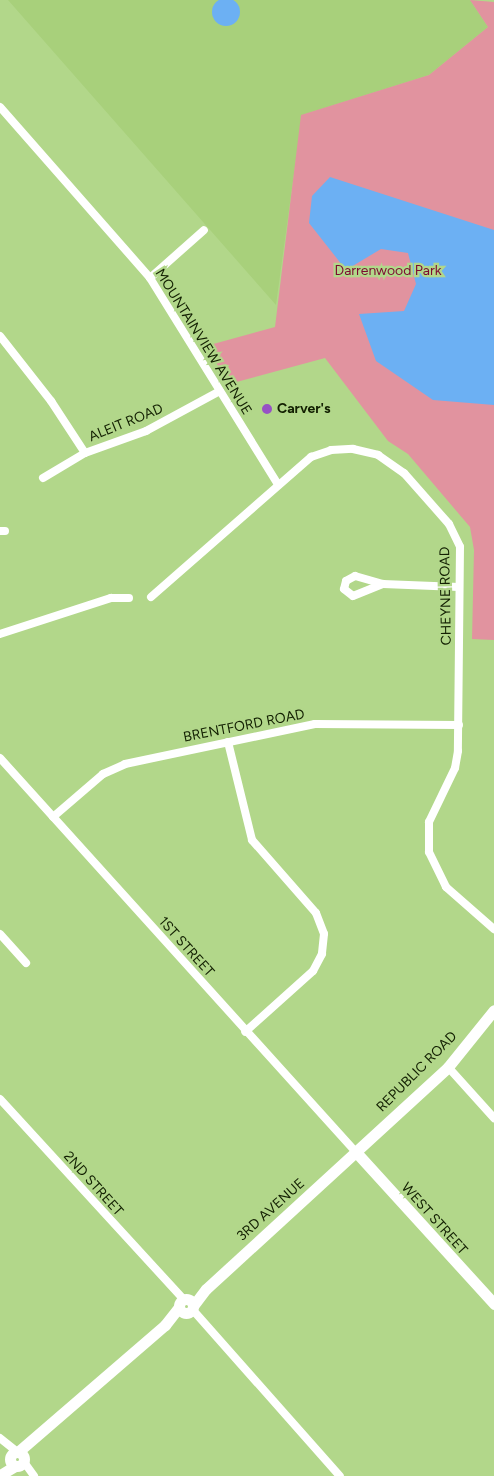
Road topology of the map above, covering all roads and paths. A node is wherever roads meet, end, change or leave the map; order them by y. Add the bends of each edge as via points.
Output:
1 (0, 107) edge
2 (204, 230) dead end
3 (150, 278) junction
4 (0, 336) edge
5 (220, 391) junction
6 (85, 453) junction
7 (43, 478) dead end
8 (277, 483) junction
9 (383, 584) dead end
10 (459, 587) junction
11 (152, 596) dead end
12 (129, 598) dead end
13 (0, 634) edge
14 (459, 725) junction
15 (228, 742) junction
16 (0, 758) edge
17 (53, 817) junction
18 (494, 929) edge
19 (0, 934) edge
20 (26, 963) dead end
21 (494, 1010) edge
22 (245, 1032) junction
23 (448, 1067) junction
24 (0, 1099) edge
25 (494, 1118) edge
26 (355, 1151) junction
27 (494, 1304) edge
28 (186, 1306) junction
29 (0, 1439) edge
30 (17, 1458) junction
31 (0, 1473) edge
32 (33, 1476) edge
33 (340, 1476) edge

1 - 3 street, MOUNTAINVIEW AVENUE
2 - 3 street
3 - 5 street, MOUNTAINVIEW AVENUE
4 - 6 street via 40,386
5 - 6 street, ALEIT ROAD via 146,431
5 - 8 street, MOUNTAINVIEW AVENUE
6 - 7 street, ALEIT ROAD
8 - 10 street, CHEYNE ROAD via 311,457 331,450 359,450 390,460 455,532 460,547
8 - 11 street, CHEYNE ROAD
9 - 10 street
10 - 14 street, CHEYNE ROAD
12 - 13 street via 111,598
14 - 15 street, BRENTFORD ROAD via 315,724
14 - 18 street, CHEYNE ROAD via 457,762 429,822 429,852 446,887
15 - 17 street, BRENTFORD ROAD via 108,770
15 - 22 street via 252,840 316,913 324,934 322,954 313,971
16 - 17 street, 1ST STREET
17 - 22 street, 1ST STREET
19 - 20 street
21 - 23 main road, REPUBLIC ROAD
22 - 26 street, 1ST STREET
23 - 25 street
23 - 26 main road, REPUBLIC ROAD
24 - 28 street, 2ND STREET
26 - 27 main road, WEST STREET
26 - 28 main road, 3RD AVENUE
28 - 30 main road, 3RD AVENUE
28 - 33 street, 2ND STREET
29 - 30 street
30 - 31 main road, 3RD AVENUE
30 - 32 street

